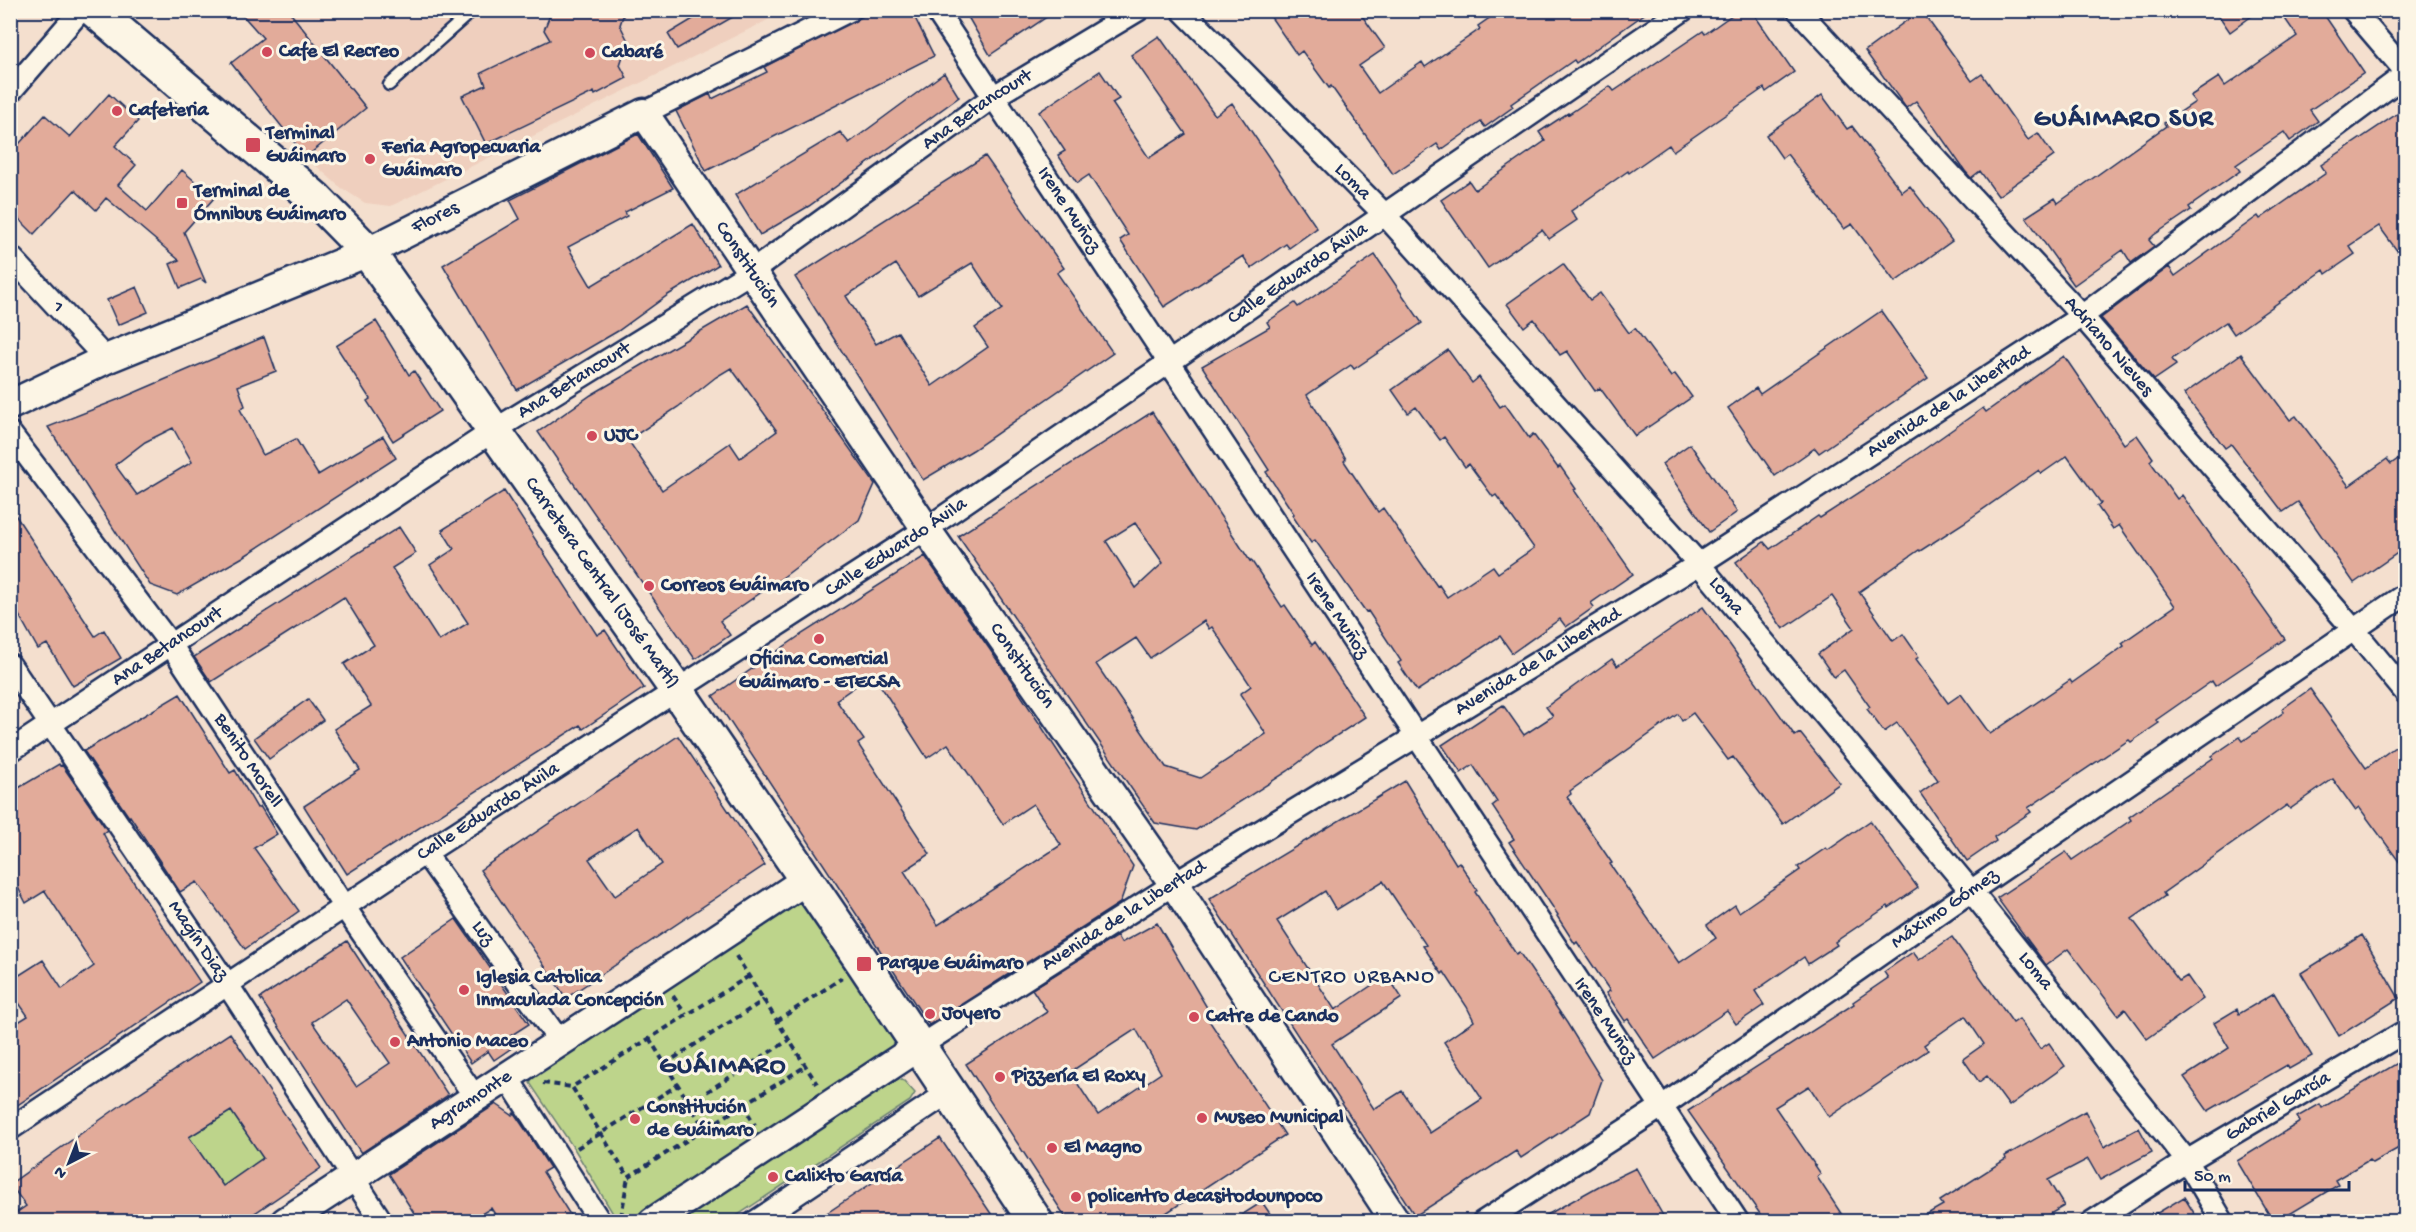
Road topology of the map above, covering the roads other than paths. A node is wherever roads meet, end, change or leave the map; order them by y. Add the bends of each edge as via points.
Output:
1 (81, 10) edge
2 (94, 10) edge
3 (472, 10) edge
4 (850, 10) edge
5 (936, 10) edge
6 (1138, 10) edge
7 (1182, 10) edge
8 (1683, 10) edge
9 (1798, 10) edge
10 (2353, 10) edge
11 (2406, 73) edge
12 (389, 85) dead end
13 (10, 92) edge
14 (993, 97) junction
15 (644, 113) junction
16 (1385, 215) junction
17 (369, 252) junction
18 (10, 256) edge
19 (751, 272) junction
20 (2082, 315) junction
21 (106, 359) junction
22 (1169, 363) junction
23 (10, 405) edge
24 (493, 432) junction
25 (10, 433) edge
26 (926, 529) junction
27 (1699, 564) junction
28 (2406, 594) edge
29 (2354, 630) junction
30 (171, 645) junction
31 (10, 664) edge
32 (676, 689) junction
33 (2406, 693) edge
34 (51, 724) junction
35 (1416, 736) junction
36 (10, 750) edge
37 (425, 853) junction
38 (806, 880) junction
39 (1174, 884) junction
40 (1971, 891) junction
41 (345, 908) junction
42 (227, 984) junction
43 (2406, 1031) edge
44 (561, 1044) junction
45 (918, 1047) junction
46 (507, 1077) junction
47 (949, 1092) junction
48 (475, 1097) junction
49 (1662, 1107) junction
50 (10, 1129) edge
51 (2187, 1161) junction
52 (353, 1178) junction
53 (642, 1217) edge
54 (614, 1218) edge
55 (285, 1221) edge
56 (382, 1221) edge
57 (755, 1221) edge
58 (1036, 1221) edge
59 (1396, 1221) edge
60 (1483, 1221) edge
61 (1738, 1221) edge
62 (2092, 1221) edge
63 (2223, 1221) edge

1 - 13 street
2 - 17 highway, Carretera Central (José Martí) via 316,199
3 - 12 lane
4 - 15 street, Flores
5 - 14 street, Irene Muñoz
6 - 14 street, Ana Betancourt
7 - 16 street, Loma
8 - 16 street, Calle Eduardo Ávila
9 - 20 street, Adriano Nieves
10 - 11 street
11 - 20 street, Avenida de la Libertad
14 - 19 street, Ana Betancourt
14 - 22 street, Irene Muñoz
15 - 17 street, Flores
15 - 19 street, Constitución
16 - 22 street, Calle Eduardo Ávila
16 - 27 street, Loma
17 - 21 street, Flores
17 - 24 highway, Carretera Central (José Martí)
18 - 21 street, 1
19 - 24 street, Ana Betancourt
19 - 26 street, Constitución
20 - 27 street, Avenida de la Libertad
20 - 29 street, Adriano Nieves
21 - 23 street, Flores
22 - 26 street, Calle Eduardo Ávila
22 - 35 street, Irene Muñoz
24 - 30 street, Ana Betancourt
24 - 32 highway, Carretera Central (José Martí)
25 - 30 street, Benito Morell
26 - 32 street, Calle Eduardo Ávila
26 - 39 street, Constitución
27 - 35 street, Avenida de la Libertad
27 - 40 street, Loma
28 - 29 street, Máximo Gómez
29 - 33 street, Adriano Nieves
29 - 40 street, Máximo Gómez
30 - 34 street, Ana Betancourt
30 - 41 street, Benito Morell
31 - 34 street, Magín Diaz
32 - 37 street, Calle Eduardo Ávila
32 - 38 highway, Carretera Central (José Martí)
34 - 36 street, Ana Betancourt
34 - 42 street, Magín Diaz
35 - 39 street, Avenida de la Libertad
35 - 49 street, Irene Muñoz
37 - 41 street, Calle Eduardo Ávila
37 - 44 street, Luz
38 - 44 street, Agramonte
38 - 45 highway, Carretera Central (José Martí)
39 - 45 street, Avenida de la Libertad
39 - 59 street, Constitución
40 - 49 street, Máximo Gómez
40 - 51 street, Loma
41 - 42 street, Calle Eduardo Ávila
41 - 48 street, Benito Morell
42 - 50 street, Calle Eduardo Ávila
42 - 52 street, Magín Diaz
43 - 51 street, Gabriel García
44 - 46 street, Agramonte
45 - 47 highway, Carretera Central (José Martí)
45 - 53 street, Avenida de la Libertad via 831,1105
46 - 48 street, Agramonte
46 - 54 street via 560,1159
47 - 57 street
47 - 58 highway, Carretera Central (José Martí)
48 - 52 street, Agramonte
49 - 60 street, Máximo Gómez
49 - 61 street, Irene Muñoz
51 - 62 street, Gabriel García
51 - 63 street, Loma
52 - 55 street, Agramonte
52 - 56 street, Magín Diaz

